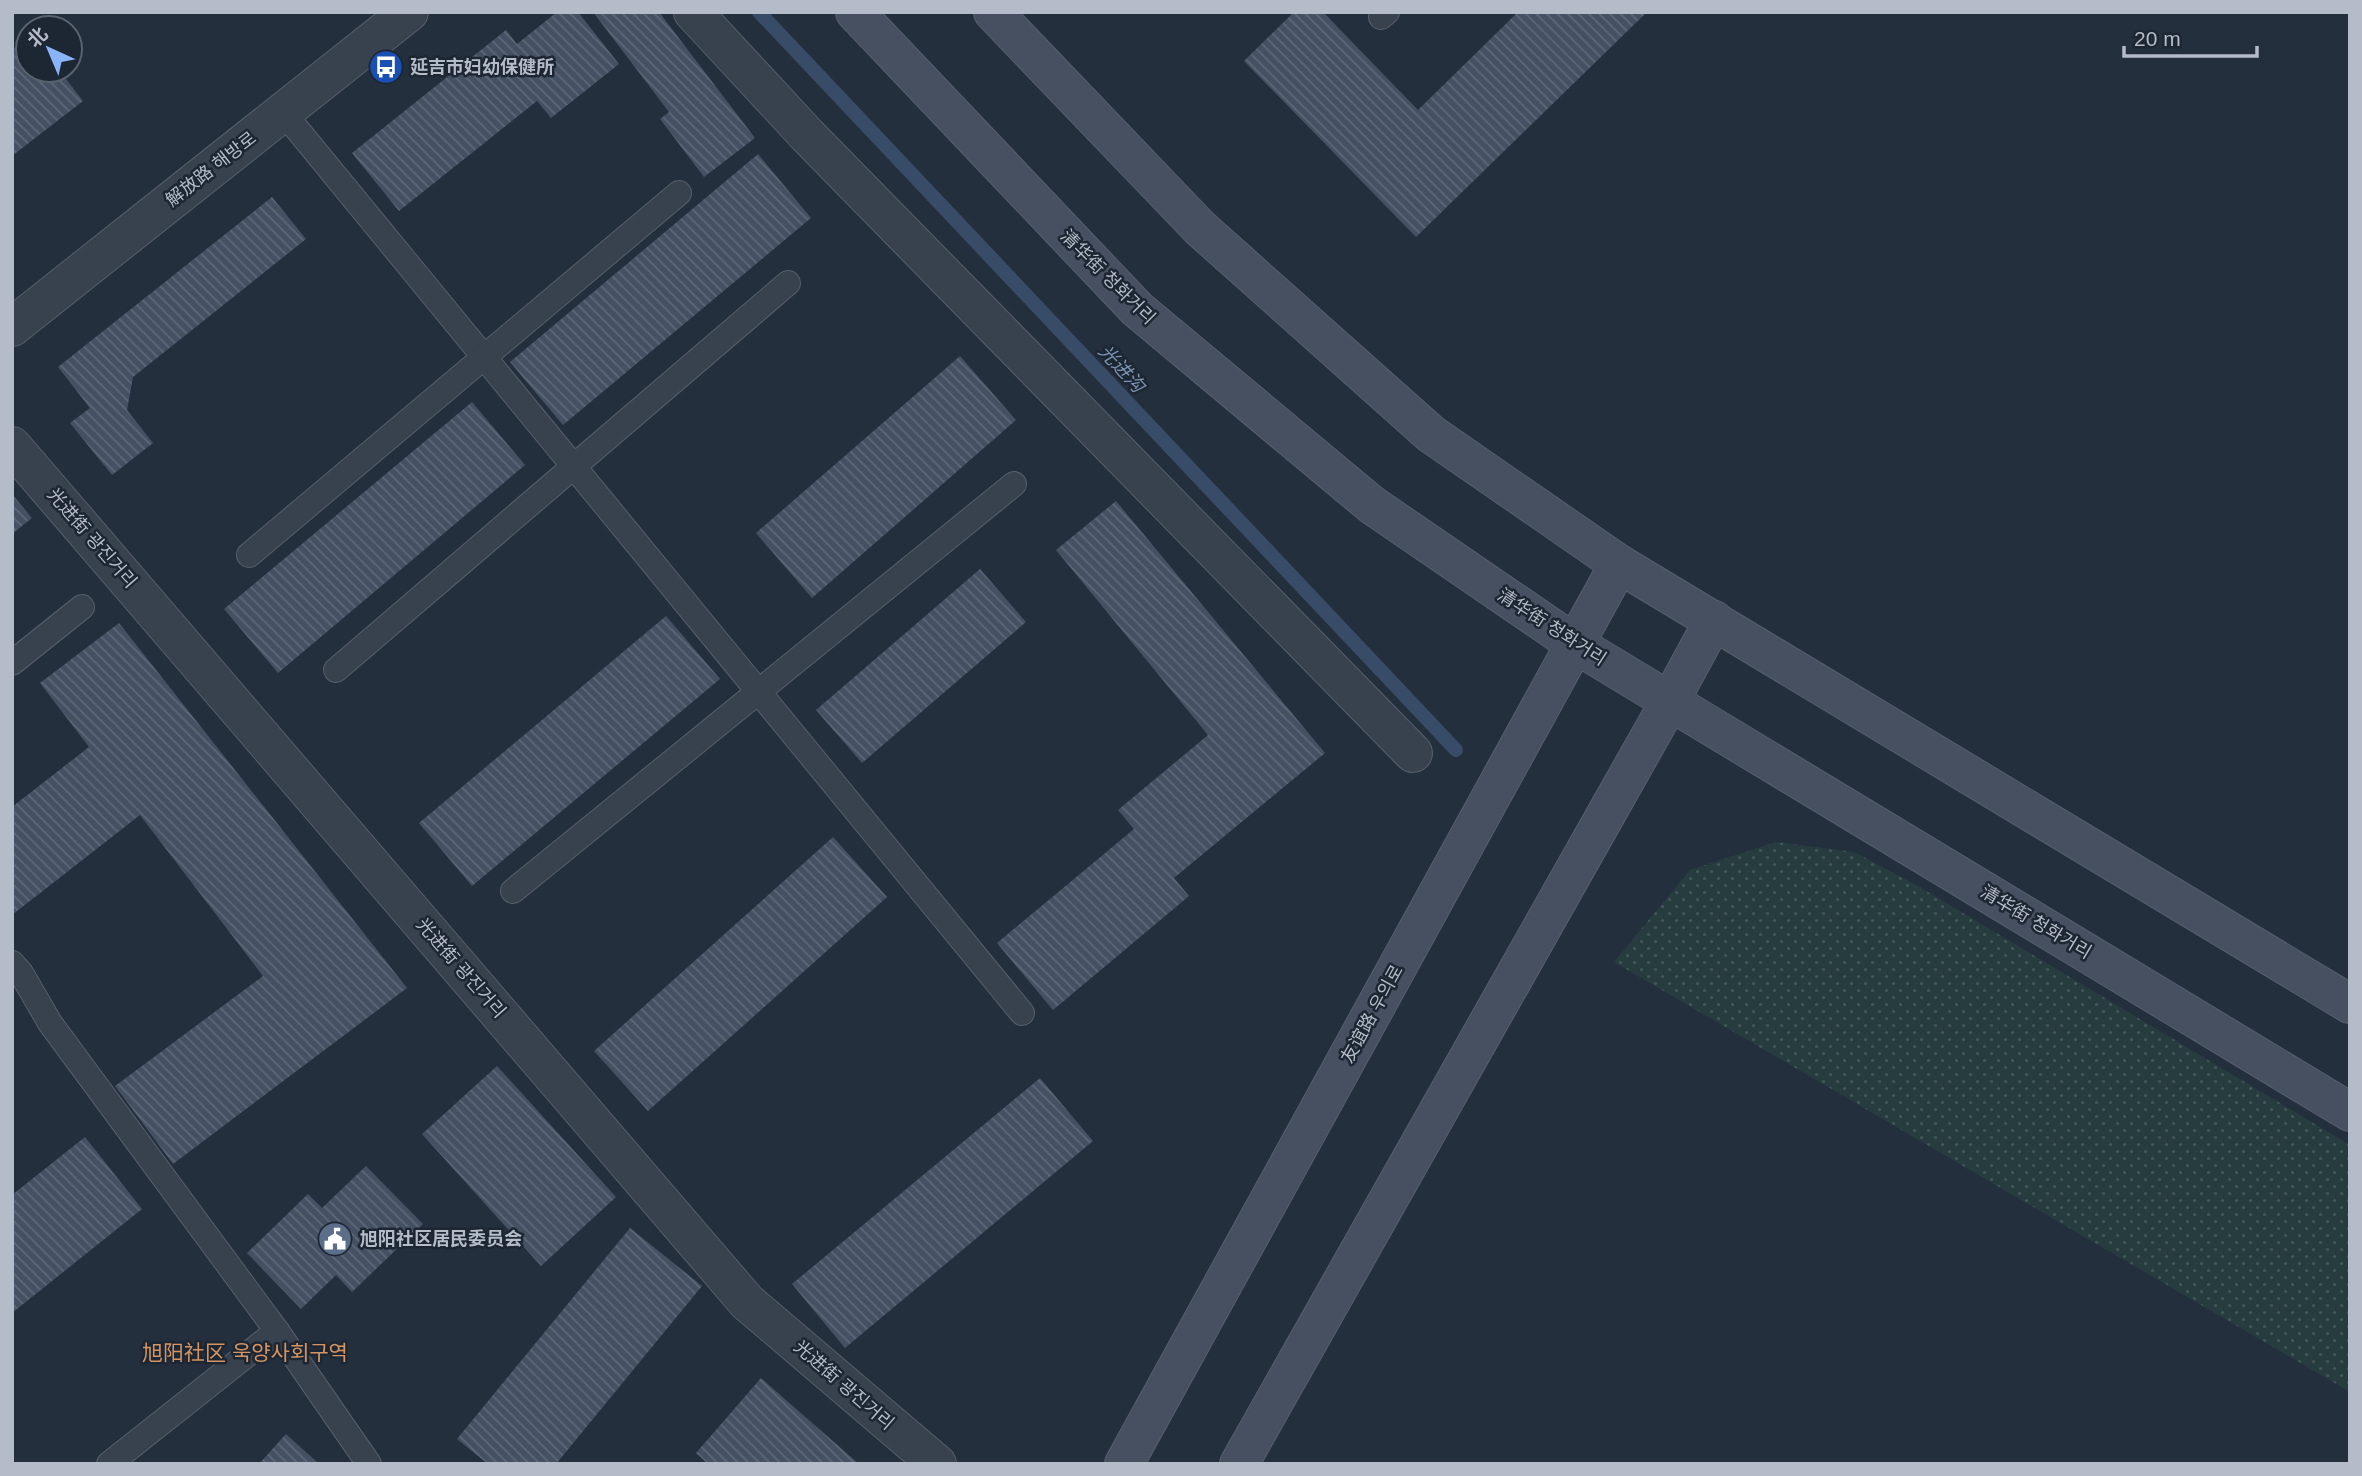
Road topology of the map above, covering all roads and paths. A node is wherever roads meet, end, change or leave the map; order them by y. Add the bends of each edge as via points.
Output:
1 (409, 12) edge
2 (693, 12) edge
3 (855, 12) edge
4 (993, 12) edge
5 (283, 112) junction
6 (679, 193) dead end
7 (788, 283) dead end
8 (12, 327) edge
9 (484, 357) junction
10 (12, 446) edge
11 (574, 467) junction
12 (1014, 484) dead end
13 (249, 555) dead end
14 (1619, 564) junction
15 (82, 607) dead end
16 (1714, 620) junction
17 (1575, 645) junction
18 (12, 663) edge
19 (336, 670) dead end
20 (759, 692) junction
21 (1670, 701) junction
22 (1413, 753) dead end
23 (513, 891) dead end
24 (12, 963) edge
25 (2350, 1004) edge
26 (1022, 1013) dead end
27 (2350, 1112) edge
28 (277, 1331) junction
29 (109, 1464) edge
30 (369, 1464) edge
31 (937, 1464) edge
32 (1124, 1464) edge
33 (1238, 1464) edge

1 - 5 street, 解放路 해방로
2 - 22 street via 807,135
3 - 17 main road, 清华街 청화거리 via 1137,309 1372,505
4 - 14 main road via 1200,228 1431,434
5 - 8 street, 解放路 해방로
5 - 9 lane
6 - 9 lane
7 - 11 lane
9 - 11 lane
9 - 13 lane
10 - 31 street, 光进街 광진거리 via 747,1301
11 - 19 lane
11 - 20 lane
12 - 20 lane
14 - 16 main road
14 - 17 main road, 友谊路 우의로
15 - 18 lane
16 - 21 main road
16 - 25 main road
17 - 21 main road, 清华街 청화거리
17 - 32 main road, 友谊路 우의로
20 - 23 lane
20 - 26 lane
21 - 27 main road, 清华街 청화거리
21 - 33 main road
24 - 28 lane via 50,1023
28 - 29 lane
28 - 30 lane

